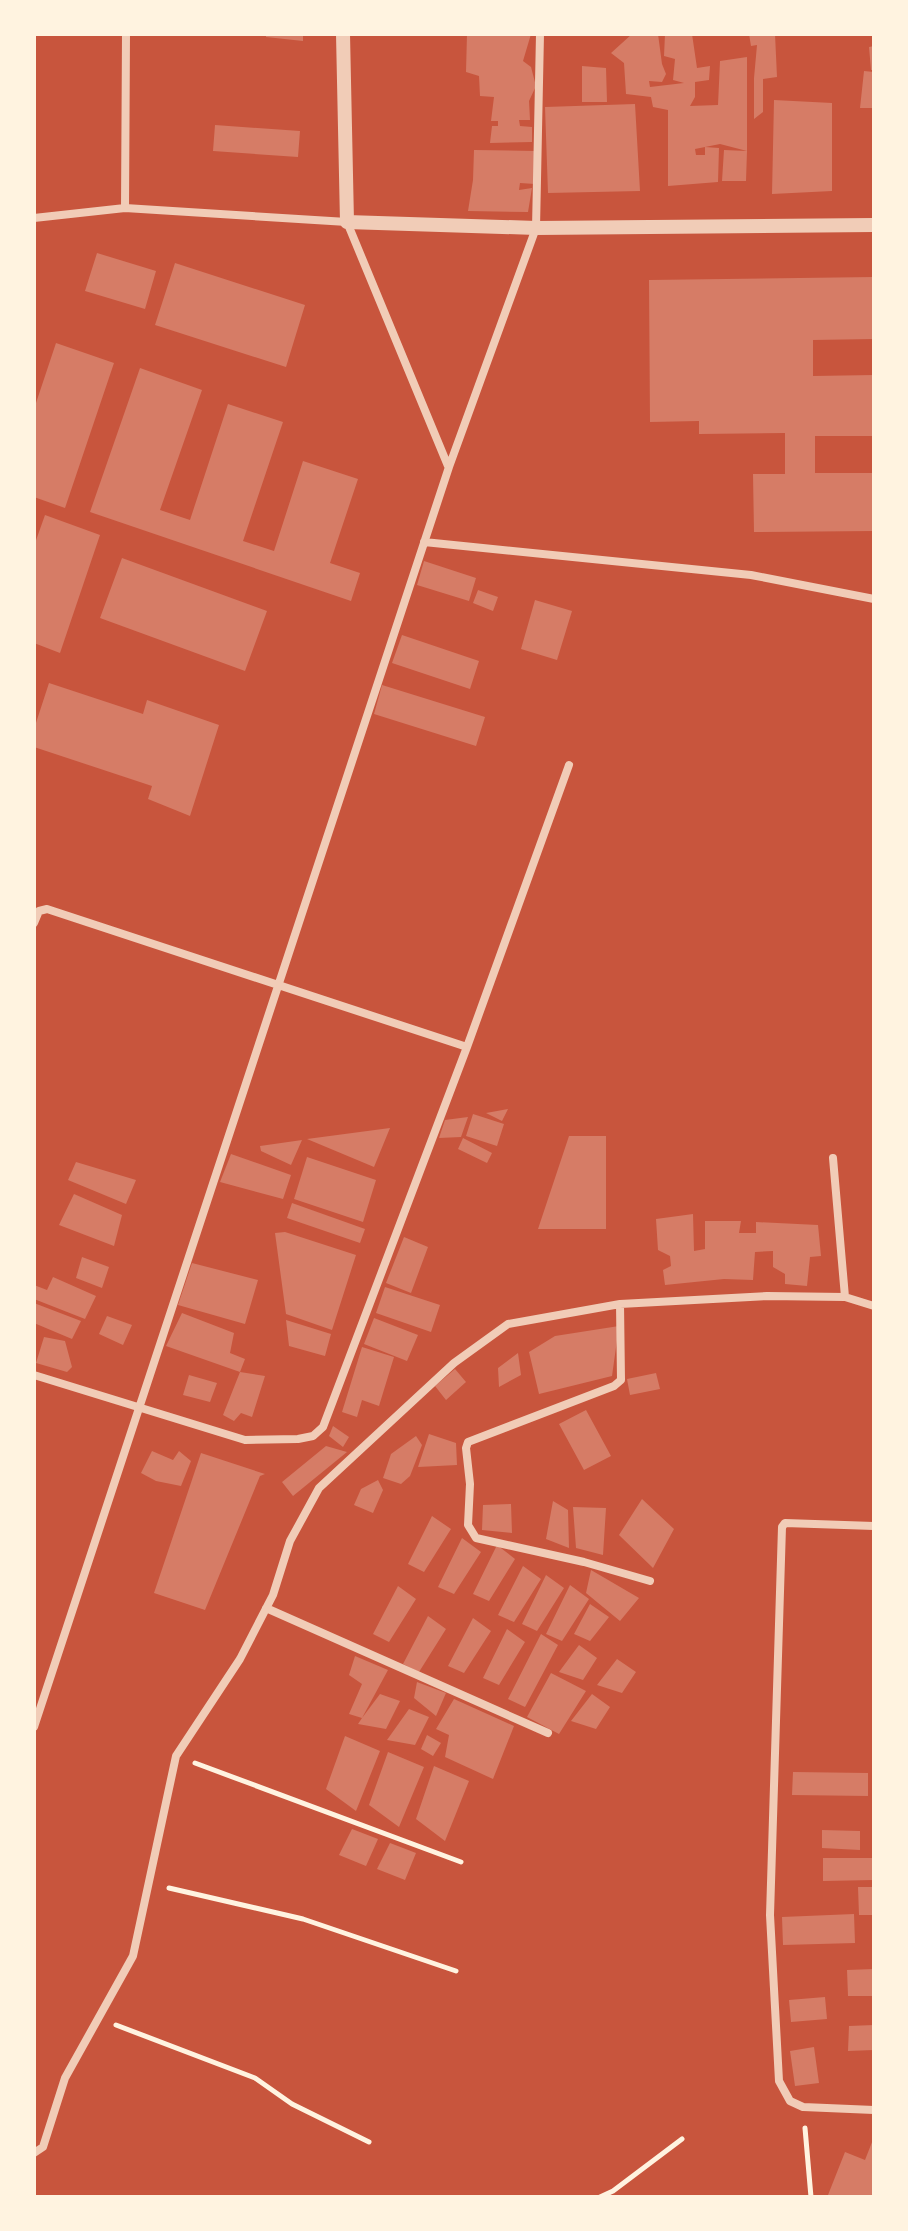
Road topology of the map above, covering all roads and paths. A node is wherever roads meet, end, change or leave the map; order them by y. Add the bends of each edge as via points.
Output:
1 (126, 34) edge
2 (343, 34) edge
3 (540, 34) edge
4 (125, 208) junction
5 (34, 218) edge
6 (347, 222) junction
7 (874, 225) edge
8 (536, 228) junction
9 (449, 467) junction
10 (424, 542) junction
11 (874, 599) edge
12 (569, 765) dead end
13 (34, 923) edge
14 (278, 985) junction
15 (467, 1047) junction
16 (833, 1158) dead end
17 (845, 1297) junction
18 (620, 1304) junction
19 (874, 1306) edge
20 (34, 1375) edge
21 (138, 1408) junction
22 (874, 1526) edge
23 (650, 1581) dead end
24 (266, 1608) junction
25 (34, 1727) edge
26 (548, 1733) dead end
27 (176, 1756) junction
28 (461, 1862) dead end
29 (147, 1883) junction
30 (456, 1971) dead end
31 (99, 2018) junction
32 (803, 2107) junction
33 (874, 2110) edge
34 (682, 2139) dead end
35 (369, 2142) dead end
36 (34, 2153) edge
37 (600, 2197) edge
38 (811, 2197) edge

1 - 4 street
2 - 6 street
3 - 8 street
4 - 5 street
4 - 6 street
6 - 8 street
6 - 9 street
7 - 8 street
8 - 9 street
9 - 10 street
10 - 11 street via 751,575
10 - 14 street
12 - 15 street
13 - 14 street via 39,911 47,909
14 - 15 street
14 - 21 street
15 - 21 street via 323,1427 298,1439 245,1440
16 - 17 street
17 - 18 street
17 - 19 street
18 - 23 street via 621,1380 468,1442 468,1525 476,1538
18 - 24 street via 508,1324 454,1363 319,1488 290,1541
20 - 21 street
21 - 25 street
22 - 32 street via 782,1527 770,1915 779,2081 790,2101
24 - 26 street
24 - 27 street via 240,1659
27 - 28 path
27 - 29 street
29 - 30 path via 303,1919
29 - 31 street via 133,1956
31 - 35 path via 255,2078 292,2104
31 - 36 street via 65,2078 43,2147
32 - 33 street
32 - 38 path
34 - 37 path

